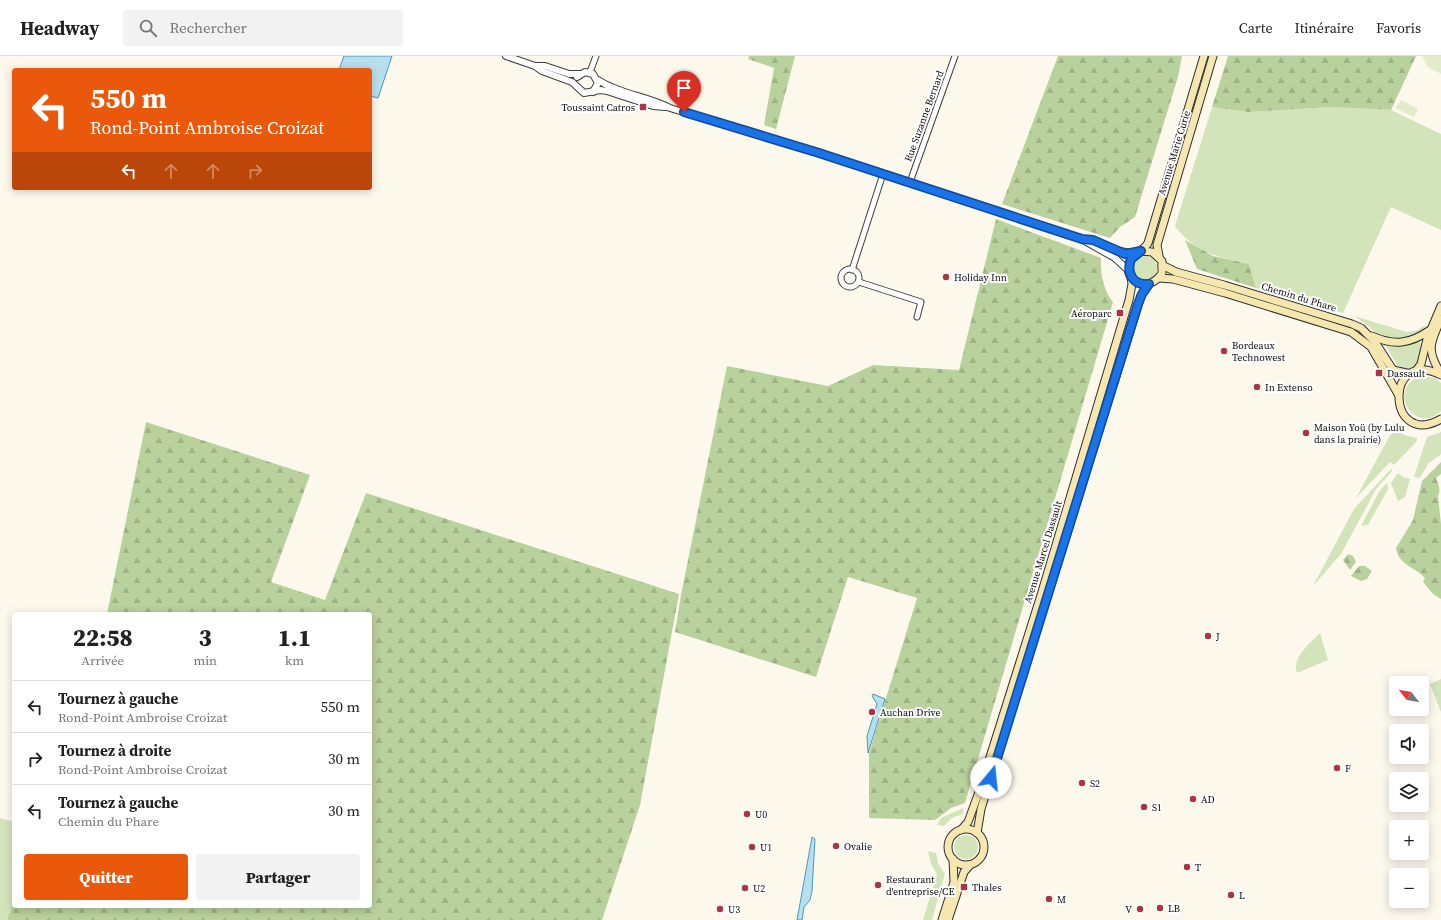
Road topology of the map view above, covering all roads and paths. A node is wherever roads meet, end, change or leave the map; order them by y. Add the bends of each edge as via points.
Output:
1 (506, 56) edge
2 (596, 56) edge
3 (955, 56) edge
4 (1204, 56) edge
5 (1214, 56) edge
6 (534, 66) junction
7 (590, 72) junction
8 (580, 74) junction
9 (598, 80) junction
10 (576, 86) junction
11 (593, 92) junction
12 (670, 108) junction
13 (883, 174) junction
14 (910, 182) junction
15 (1082, 239) junction
16 (1141, 251) junction
17 (1158, 256) junction
18 (1162, 265) junction
19 (852, 270) junction
20 (1130, 273) junction
21 (1159, 278) junction
22 (858, 282) junction
23 (1149, 284) junction
24 (1441, 306) edge
25 (917, 318) dead end
26 (1441, 319) edge
27 (1430, 330) junction
28 (1368, 334) junction
29 (1413, 373) junction
30 (1441, 375) edge
31 (1398, 394) junction
32 (1439, 422) edge
33 (961, 830) junction
34 (977, 833) junction
35 (953, 859) junction
36 (970, 865) junction
37 (942, 920) edge
38 (948, 920) edge

1 - 6 street
2 - 7 street
3 - 14 street, Rue Suzanne Bernard
4 - 16 main road, Avenue Marie Curie via 1148,243
5 - 17 main road, Avenue Marie Curie via 1157,245
6 - 8 street
6 - 10 street via 567,79
7 - 8 street
7 - 9 street
8 - 10 street
9 - 11 street
9 - 12 street
10 - 11 street via 584,94
11 - 12 street via 607,91 653,106
12 - 13 street
13 - 14 street
13 - 19 street
14 - 15 street
15 - 16 street via 1093,240 1125,254
15 - 20 street via 1115,258
16 - 17 main road
16 - 20 main road via 1131,259
17 - 18 main road
18 - 21 main road
18 - 28 main road, Chemin du Phare via 1176,272 1352,324
19 - 22 street via 859,275
19 - 22 street via 844,272 841,278 843,284 851,288
20 - 23 main road via 1137,282
20 - 33 main road, Avenue Marcel Dassault via 1132,284 1129,300 1041,595 979,792 968,822
21 - 23 main road
21 - 31 main road, Chemin du Phare via 1173,279 1225,293 1351,332 1371,347
22 - 25 street via 921,302
23 - 34 main road, Avenue Marcel Dassault via 1140,300 1075,504 981,809
24 - 27 main road
26 - 30 main road via 1431,348 1431,356
27 - 28 main road via 1404,343 1385,341
27 - 29 main road via 1421,364
28 - 29 main road, Chemin du Phare via 1376,342 1393,370
29 - 30 main road, Chemin du Phare via 1424,370
29 - 31 main road via 1402,382
31 - 32 main road, Chemin du Phare via 1400,408 1406,417 1420,424
33 - 34 main road via 972,830
33 - 35 main road via 953,835 949,845
34 - 36 main road via 983,841 984,851 980,859
35 - 36 main road
35 - 37 main road via 954,882
36 - 38 main road via 964,872

